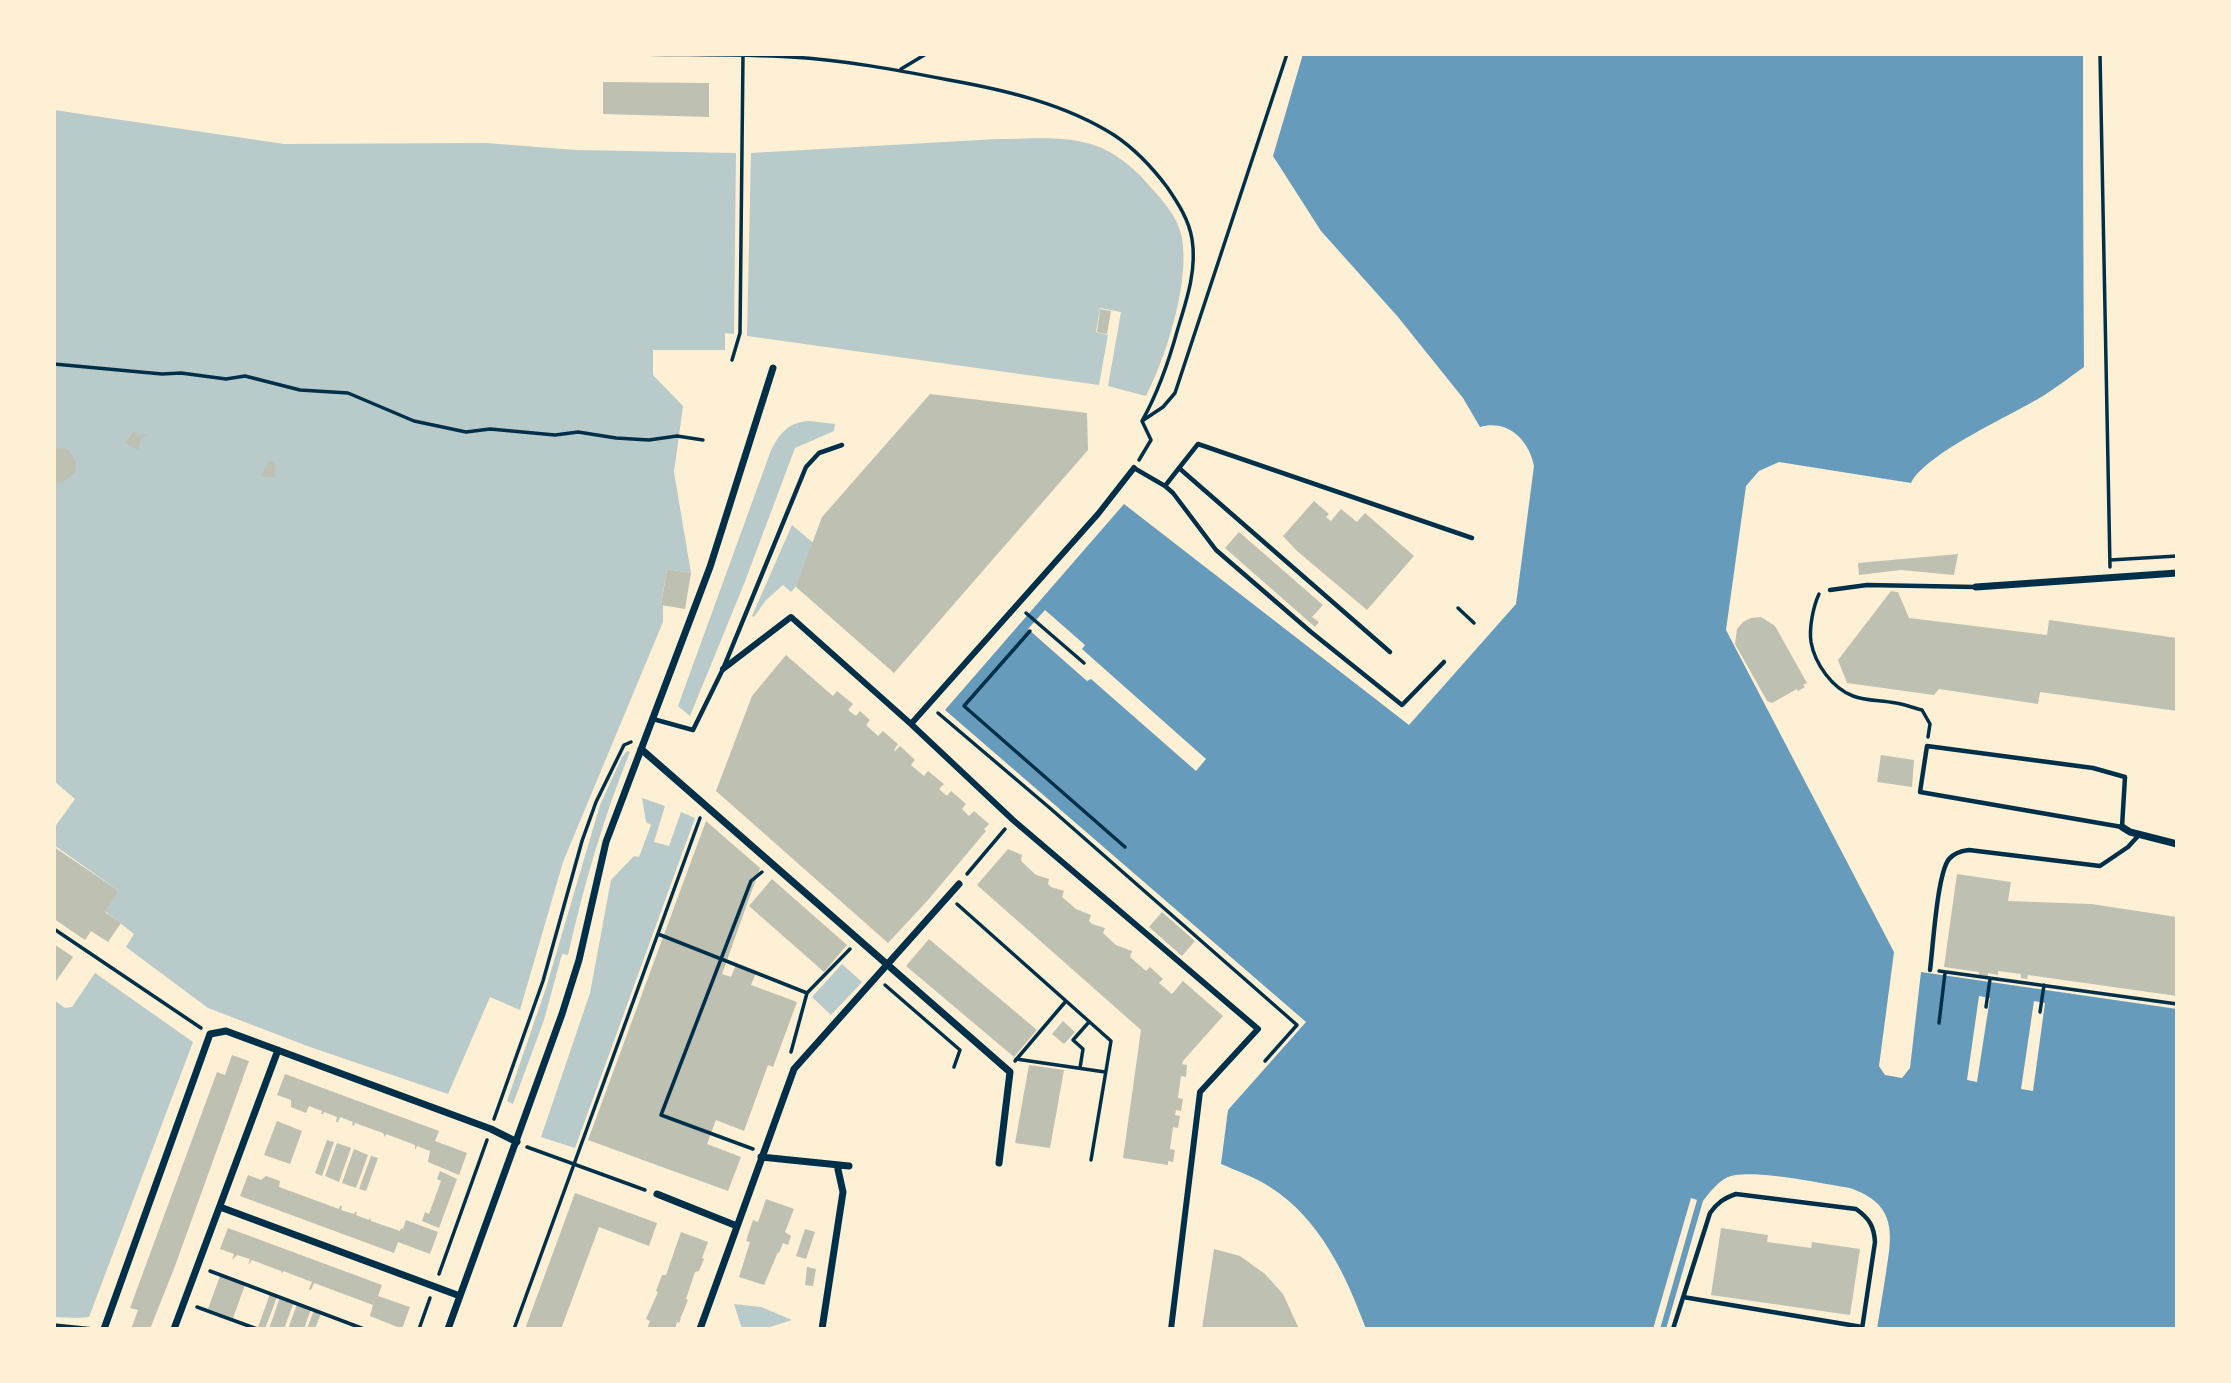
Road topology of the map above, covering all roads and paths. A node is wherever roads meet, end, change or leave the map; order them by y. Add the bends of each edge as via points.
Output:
1 (637, 54) edge
2 (926, 54) edge
3 (1287, 54) edge
4 (2100, 54) edge
5 (743, 55) edge
6 (899, 70) junction
7 (732, 360) dead end
8 (54, 364) edge
9 (773, 368) dead end
10 (1142, 421) junction
11 (703, 440) dead end
12 (842, 445) dead end
13 (1134, 468) junction
14 (1179, 468) junction
15 (1165, 486) junction
16 (1472, 538) dead end
17 (2177, 556) edge
18 (2110, 560) junction
19 (2177, 573) edge
20 (2111, 578) junction
21 (1976, 587) joint
22 (1830, 590) joint
23 (1017, 605) junction
24 (1458, 608) dead end
25 (1474, 623) dead end
26 (1030, 631) dead end
27 (1390, 652) dead end
28 (1444, 662) dead end
29 (1084, 663) dead end
30 (723, 669) junction
31 (928, 705) junction
32 (653, 719) junction
33 (911, 724) junction
34 (1927, 746) junction
35 (642, 747) junction
36 (705, 806) junction
37 (1013, 820) junction
38 (2122, 827) junction
39 (2140, 835) junction
40 (2177, 844) edge
41 (1125, 847) dead end
42 (751, 881) dead end
43 (958, 884) joint
44 (948, 896) junction
45 (54, 929) edge
46 (658, 934) junction
47 (858, 940) junction
48 (722, 958) junction
49 (886, 965) junction
50 (1930, 970) joint
51 (1945, 972) junction
52 (875, 977) junction
53 (1990, 979) junction
54 (2044, 985) junction
55 (807, 993) junction
56 (1066, 1001) junction
57 (2177, 1004) edge
58 (1986, 1007) dead end
59 (2040, 1012) dead end
60 (1089, 1022) junction
61 (1939, 1023) dead end
62 (210, 1034) junction
63 (278, 1050) junction
64 (1016, 1059) junction
65 (1265, 1061) dead end
66 (954, 1067) dead end
67 (1080, 1068) junction
68 (794, 1069) junction
69 (1007, 1070) junction
70 (1105, 1072) junction
71 (491, 1129) junction
72 (517, 1142) junction
73 (738, 1142) dead end
74 (761, 1157) junction
75 (1091, 1160) dead end
76 (999, 1163) dead end
77 (574, 1165) junction
78 (837, 1165) junction
79 (849, 1166) dead end
80 (657, 1194) joint
81 (220, 1207) junction
82 (737, 1226) junction
83 (211, 1271) dead end
84 (434, 1286) junction
85 (460, 1296) junction
86 (1684, 1297) junction
87 (197, 1307) dead end
88 (54, 1325) edge
89 (1862, 1328) edge
90 (96, 1329) edge
91 (104, 1329) edge
92 (174, 1329) edge
93 (257, 1329) edge
94 (363, 1329) edge
95 (419, 1329) edge
96 (448, 1329) edge
97 (514, 1329) edge
98 (700, 1329) edge
99 (822, 1329) edge
100 (1171, 1329) edge
101 (1673, 1329) edge

1 - 5 path
2 - 6 path
3 - 10 path via 1175,393
4 - 18 path
5 - 6 path
5 - 7 path via 740,333
6 - 10 path via 1018,95 1088,121 1138,154 1178,203 1189,226 1193,257 1188,293 1165,373
8 - 11 path via 226,379 245,376 300,390 348,393 414,421 466,432 490,429
9 - 32 street via 710,567
10 - 13 path via 1152,440
12 - 30 lane via 819,453 806,467
13 - 15 lane
13 - 23 street
14 - 15 lane
14 - 16 lane via 1198,444
14 - 27 lane
15 - 28 lane via 1216,550 1402,705
17 - 18 path
18 - 20 path
19 - 20 street
20 - 21 street
21 - 22 lane via 1867,585
22 - 34 path via 1818,594 1815,603 1811,642 1818,661 1834,685 1851,695 1922,710 1930,724
23 - 29 path
23 - 31 street
24 - 25 path
26 - 41 path via 964,706
30 - 32 lane via 693,730
30 - 33 street via 790,617
31 - 33 street
31 - 65 path via 1297,1025
32 - 35 street
33 - 37 street
34 - 38 lane via 2093,768 2125,777
34 - 38 lane via 1920,792
35 - 36 street
35 - 71 path via 631,742 624,745 596,802 543,981
35 - 72 street via 606,842 579,960
36 - 46 path
36 - 47 street
37 - 43 path
37 - 100 street via 1258,1029 1200,1092
38 - 39 street
39 - 40 street
39 - 50 lane via 2100,866 1959,852 1950,858 1942,877
42 - 48 path
43 - 44 street
44 - 49 street
44 - 56 path
45 - 62 path
46 - 48 path
46 - 77 path
47 - 49 street
47 - 55 path
48 - 55 path
48 - 73 path via 661,1115
49 - 52 street
49 - 69 street
50 - 51 path
51 - 53 path
51 - 61 path
52 - 66 path via 960,1051
52 - 68 street
53 - 54 path
53 - 58 path
54 - 57 path
54 - 59 path
55 - 68 path via 788,1061
56 - 60 path
56 - 64 path
60 - 67 path via 1073,1040 1083,1049
60 - 70 path via 1111,1041
62 - 63 street via 226,1031
62 - 91 street
63 - 71 street
63 - 81 street
64 - 67 path
64 - 69 path
67 - 70 path
68 - 74 street
69 - 76 street
70 - 75 path
71 - 72 street
71 - 84 path
72 - 77 path
72 - 85 street
74 - 78 street
74 - 82 street
77 - 80 path
77 - 97 path
78 - 79 street
78 - 99 street via 843,1192
80 - 82 street
81 - 84 street
81 - 92 street
82 - 98 street
83 - 94 path
84 - 85 street
84 - 95 path
85 - 96 street
86 - 89 lane
86 - 89 lane via 1710,1213 1725,1197 1736,1194 1856,1209 1871,1222 1875,1242
86 - 101 lane
87 - 93 path
88 - 90 path

